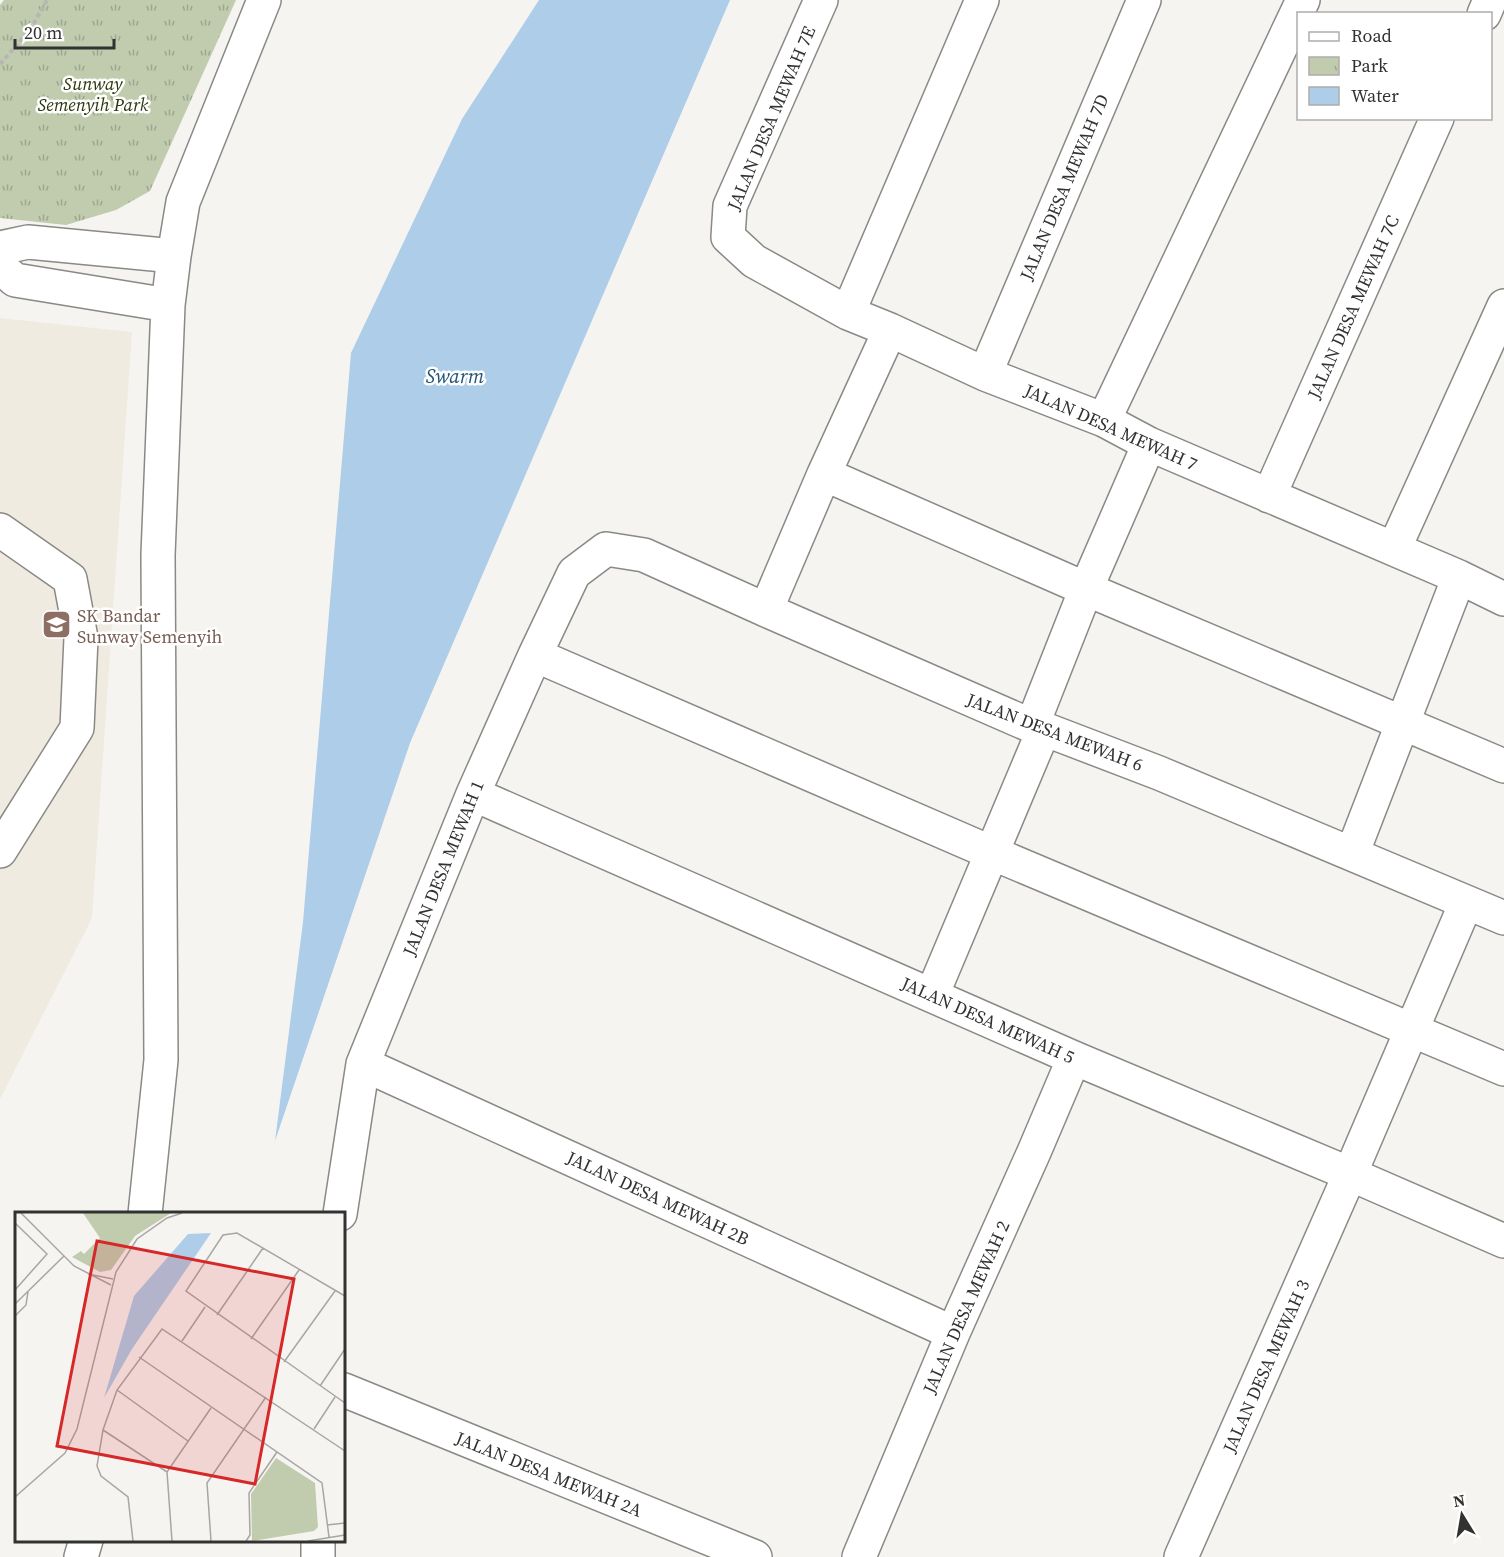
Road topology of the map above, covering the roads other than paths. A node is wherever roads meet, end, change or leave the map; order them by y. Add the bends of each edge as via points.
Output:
1 (264, 0) edge
2 (821, 0) edge
3 (982, 0) edge
4 (1144, 0) edge
5 (1297, 13) edge
6 (1436, 120) edge
7 (728, 237) joint
8 (0, 248) edge
9 (174, 256) junction
10 (0, 267) edge
11 (168, 305) junction
12 (1504, 306) edge
13 (848, 313) junction
14 (890, 330) junction
15 (985, 374) junction
16 (1104, 420) junction
17 (1149, 444) junction
18 (824, 474) junction
19 (1269, 496) junction
20 (0, 531) edge
21 (606, 549) joint
22 (1394, 549) junction
23 (1459, 577) junction
24 (1086, 589) junction
25 (1504, 599) edge
26 (766, 610) junction
27 (535, 655) junction
28 (1404, 723) junction
29 (1038, 728) junction
30 (1504, 766) edge
31 (473, 794) junction
32 (0, 851) edge
33 (992, 853) junction
34 (1352, 854) junction
35 (1466, 903) junction
36 (1504, 918) edge
37 (932, 995) junction
38 (1411, 1030) junction
39 (1074, 1058) junction
40 (363, 1064) junction
41 (1504, 1069) edge
42 (1350, 1174) junction
43 (145, 1212) edge
44 (340, 1212) edge
45 (1504, 1241) edge
46 (953, 1333) junction
47 (345, 1390) edge
48 (85, 1542) edge
49 (81, 1557) edge
50 (755, 1557) edge
51 (860, 1557) edge
52 (1181, 1557) edge

1 - 9 street via 183,202
2 - 7 street, JALAN DESA MEWAH 7E via 730,206
3 - 13 street
4 - 15 street, JALAN DESA MEWAH 7D
5 - 16 street
6 - 19 street, JALAN DESA MEWAH 7C
7 - 13 street, JALAN DESA MEWAH 7 via 754,261
8 - 9 street via 28,242
9 - 11 street
10 - 11 street via 15,280
11 - 43 street via 158,555 161,1060
12 - 22 street
13 - 14 street, JALAN DESA MEWAH 7
14 - 15 street, JALAN DESA MEWAH 7
14 - 18 street
15 - 16 street, JALAN DESA MEWAH 7
16 - 17 street, JALAN DESA MEWAH 7
17 - 19 street, JALAN DESA MEWAH 7
17 - 24 street
18 - 24 street
18 - 26 street
19 - 22 street, JALAN DESA MEWAH 7
20 - 32 street via 70,579 81,638 77,728
21 - 26 street, JALAN DESA MEWAH 6 via 644,555
21 - 27 street, JALAN DESA MEWAH 1 via 574,573
22 - 23 street, JALAN DESA MEWAH 7
23 - 25 street, JALAN DESA MEWAH 7
23 - 28 street
24 - 28 street
24 - 29 street
26 - 29 street, JALAN DESA MEWAH 6
27 - 31 street, JALAN DESA MEWAH 1
27 - 33 street
28 - 30 street
28 - 34 street
29 - 33 street
29 - 34 street, JALAN DESA MEWAH 6 via 1160,772
31 - 37 street, JALAN DESA MEWAH 5
31 - 40 street, JALAN DESA MEWAH 1
33 - 37 street
33 - 38 street
34 - 35 street, JALAN DESA MEWAH 6
35 - 36 street, JALAN DESA MEWAH 6
35 - 38 street, JALAN DESA MEWAH 3
37 - 39 street, JALAN DESA MEWAH 5
38 - 41 street
38 - 42 street, JALAN DESA MEWAH 3
39 - 42 street, JALAN DESA MEWAH 5
39 - 46 street, JALAN DESA MEWAH 2
40 - 44 street, JALAN DESA MEWAH 1
40 - 46 street, JALAN DESA MEWAH 2B
42 - 45 street, JALAN DESA MEWAH 5
42 - 52 street, JALAN DESA MEWAH 3
46 - 51 street, JALAN DESA MEWAH 2
47 - 50 street, JALAN DESA MEWAH 2A
48 - 49 street

